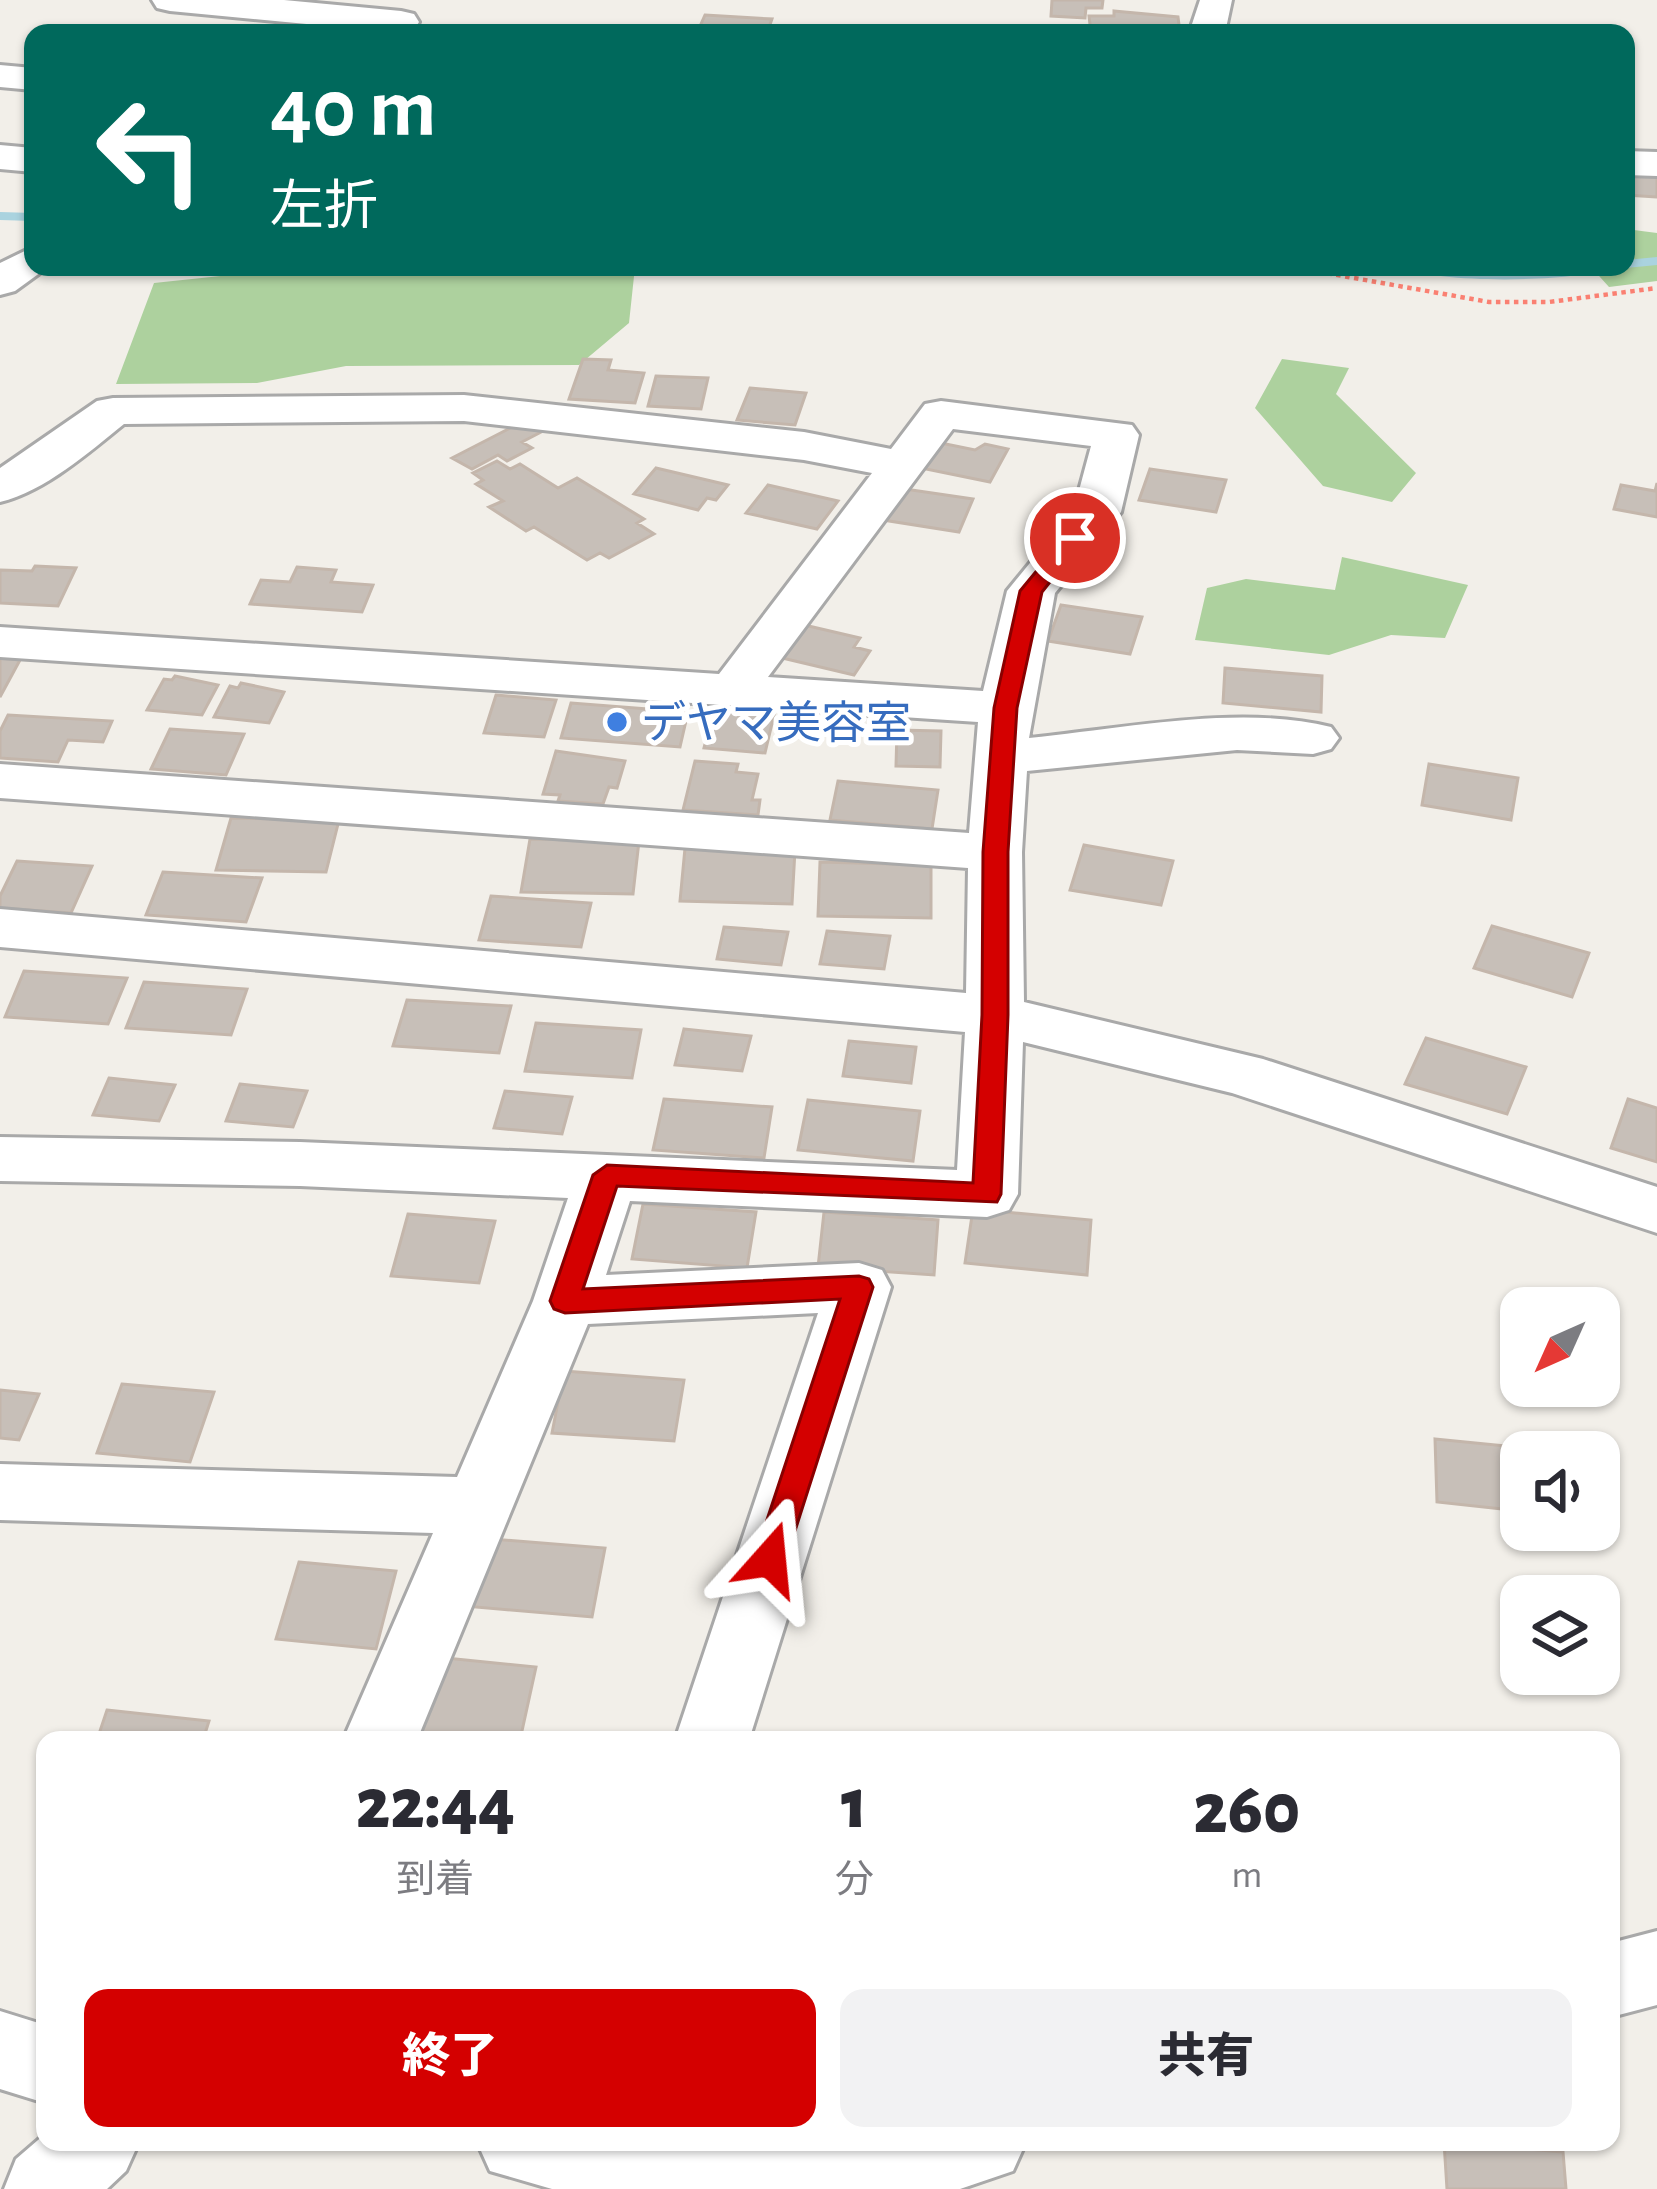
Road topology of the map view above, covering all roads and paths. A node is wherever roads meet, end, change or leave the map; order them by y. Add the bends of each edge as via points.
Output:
1 (170, 0) edge
2 (403, 18) edge
3 (1343, 276) edge
4 (1657, 288) edge
5 (902, 465) junction
6 (0, 488) edge
7 (0, 642) edge
8 (734, 688) junction
9 (1003, 733) junction
10 (1313, 738) dead end
11 (0, 781) edge
12 (995, 852) junction
13 (0, 928) edge
14 (995, 1015) junction
15 (0, 1159) edge
16 (607, 1175) junction
17 (1657, 1210) edge
18 (565, 1301) junction
19 (0, 1492) edge
20 (479, 1506) junction
21 (384, 1731) edge
22 (715, 1731) edge
23 (1657, 1968) edge
24 (1620, 1978) edge
25 (0, 2050) edge
26 (36, 2061) edge
27 (87, 2151) edge
28 (611, 2151) edge
29 (949, 2151) edge
30 (46, 2189) edge

1 - 2 street
3 - 4 path via 1490,302
5 - 6 street via 804,446 464,408 113,411
5 - 8 street
5 - 9 street via 941,414 1116,435 1096,512 1031,591
7 - 8 street
8 - 9 street
9 - 10 street
9 - 12 street
11 - 12 street
12 - 14 street
13 - 14 street
14 - 16 street via 987,1194
14 - 17 street via 1242,1074
15 - 16 street
16 - 18 street
18 - 20 street
18 - 22 street via 859,1287
19 - 20 street
20 - 21 street
23 - 24 street
25 - 26 street
27 - 30 street
28 - 29 street via 858,2175

